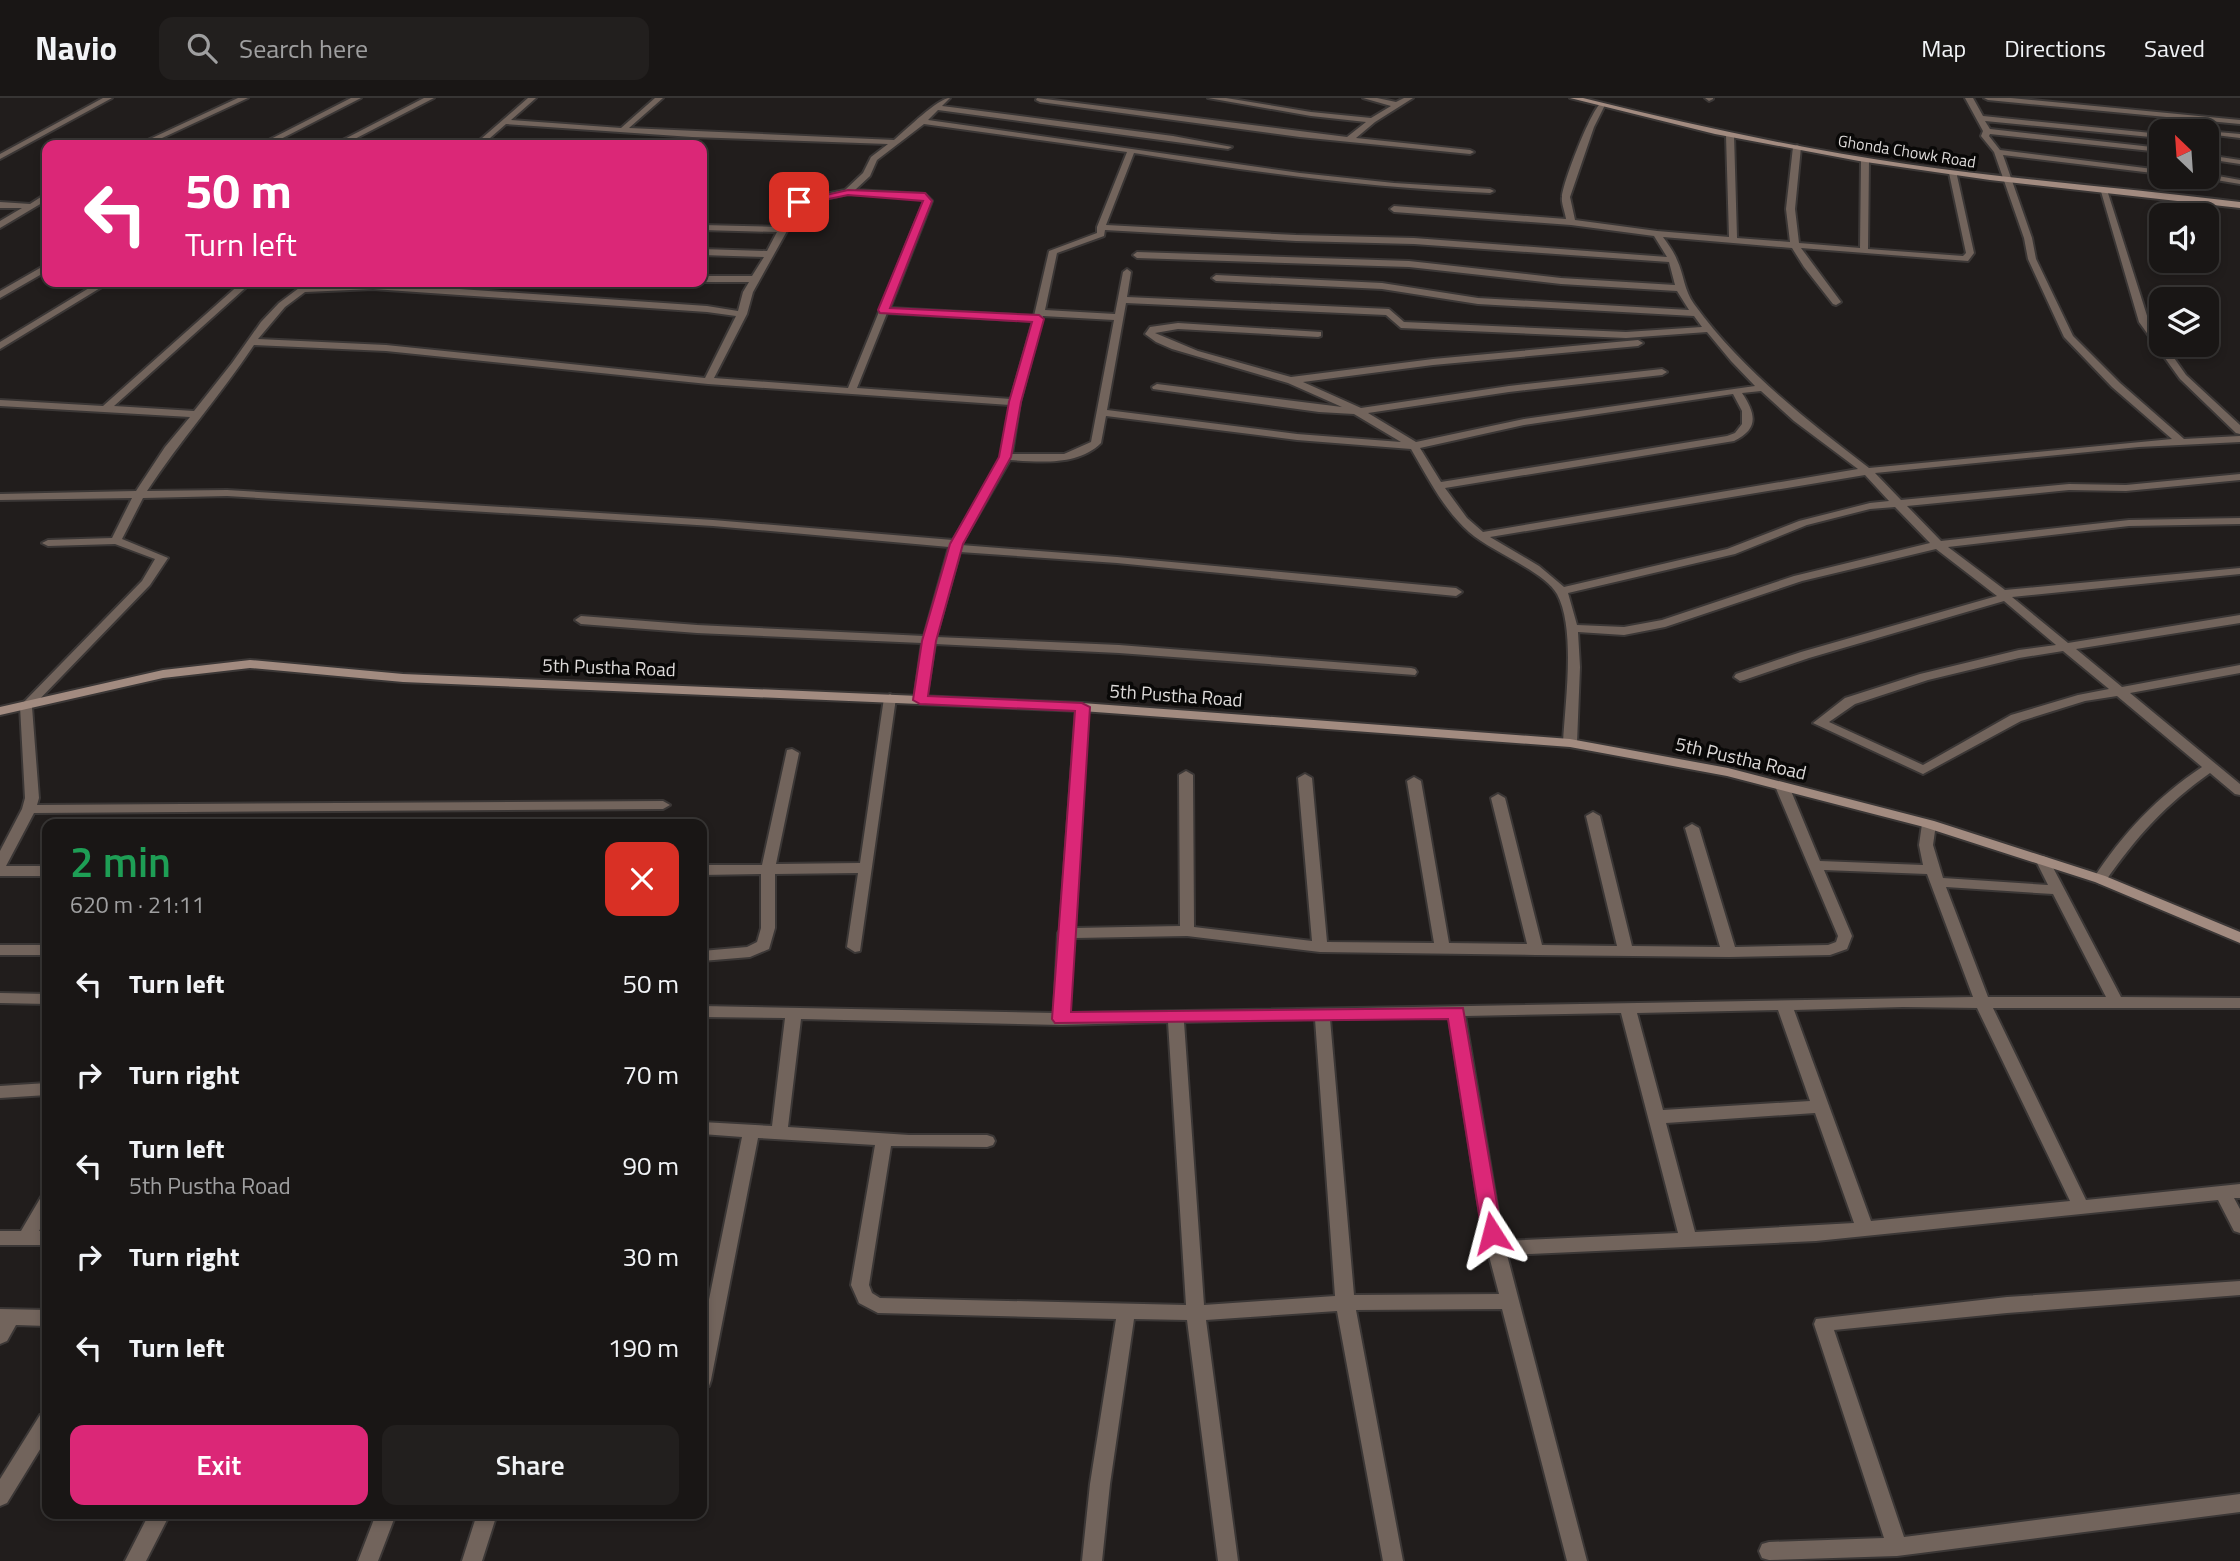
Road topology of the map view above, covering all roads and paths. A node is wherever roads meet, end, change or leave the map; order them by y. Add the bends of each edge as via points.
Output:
1 (108, 98) edge
2 (244, 98) edge
3 (357, 98) edge
4 (430, 98) edge
5 (532, 98) edge
6 (659, 98) edge
7 (946, 98) edge
8 (1213, 98) edge
9 (1367, 98) edge
10 (1409, 98) edge
11 (1574, 98) edge
12 (1969, 98) edge
13 (1988, 98) edge
14 (1042, 99) edge
15 (1398, 104) junction
16 (1601, 105) junction
17 (1032, 106) dead end
18 (934, 107) junction
19 (1024, 112) dead end
20 (1016, 117) junction
21 (1979, 118) junction
22 (1372, 120) junction
23 (922, 121) junction
24 (503, 122) junction
25 (2240, 122) edge
26 (624, 130) junction
27 (1987, 131) junction
28 (2219, 133) edge
29 (1730, 135) junction
30 (2149, 135) edge
31 (2240, 136) edge
32 (1350, 139) junction
33 (152, 140) edge
34 (273, 140) edge
35 (347, 140) edge
36 (483, 140) edge
37 (895, 142) junction
38 (1228, 147) dead end
39 (1797, 147) junction
40 (2149, 149) edge
41 (1131, 150) junction
42 (1470, 152) dead end
43 (1998, 152) junction
44 (0, 157) edge
45 (2219, 159) edge
46 (1865, 160) junction
47 (2240, 162) edge
48 (2149, 171) edge
49 (1953, 173) junction
50 (2219, 178) edge
51 (2006, 179) junction
52 (2240, 182) edge
53 (2103, 190) junction
54 (1490, 191) dead end
55 (848, 192) junction
56 (42, 200) edge
57 (0, 205) edge
58 (2240, 205) edge
59 (30, 206) junction
60 (42, 207) edge
61 (1394, 209) dead end
62 (1571, 222) junction
63 (0, 225) edge
64 (707, 227) edge
65 (1101, 227) junction
66 (782, 230) junction
67 (1657, 234) junction
68 (1733, 241) junction
69 (1795, 246) junction
70 (707, 252) edge
71 (1864, 252) junction
72 (768, 254) junction
73 (1137, 255) dead end
74 (1673, 260) junction
75 (42, 270) edge
76 (1127, 272) dead end
77 (1216, 278) dead end
78 (707, 279) edge
79 (755, 279) junction
80 (97, 287) edge
81 (241, 287) edge
82 (327, 287) edge
83 (374, 287) edge
84 (1680, 288) junction
85 (0, 295) edge
86 (1122, 300) junction
87 (1836, 302) dead end
88 (884, 310) junction
89 (1696, 313) junction
90 (742, 314) junction
91 (1039, 316) junction
92 (1118, 317) junction
93 (1710, 331) junction
94 (1318, 334) dead end
95 (251, 342) junction
96 (0, 346) edge
97 (1662, 372) dead end
98 (1292, 381) junction
99 (708, 382) junction
100 (1157, 387) dead end
101 (1763, 388) junction
102 (852, 389) junction
103 (1735, 390) junction
104 (1015, 402) junction
105 (0, 403) edge
106 (105, 409) junction
107 (1361, 411) junction
108 (1102, 412) junction
109 (199, 414) junction
110 (2240, 431) edge
111 (2240, 439) edge
112 (2180, 441) junction
113 (1414, 446) junction
114 (1005, 457) junction
115 (1867, 471) junction
116 (2240, 477) edge
117 (1439, 486) junction
118 (139, 495) junction
119 (0, 497) edge
120 (1899, 503) junction
121 (2240, 521) edge
122 (1479, 536) junction
123 (116, 541) junction
124 (48, 543) dead end
125 (1938, 545) junction
126 (956, 546) junction
127 (2240, 571) edge
128 (1562, 591) junction
129 (1456, 592) dead end
130 (2004, 595) junction
131 (2240, 619) edge
132 (581, 620) dead end
133 (1572, 628) junction
134 (929, 641) junction
135 (2064, 646) junction
136 (2240, 669) edge
137 (1412, 672) dead end
138 (1740, 677) dead end
139 (2120, 692) junction
140 (890, 698) junction
141 (920, 700) junction
142 (26, 706) junction
143 (1082, 707) junction
144 (0, 711) edge
145 (1570, 743) junction
146 (792, 753) dead end
147 (2211, 767) junction
148 (1186, 775) dead end
149 (1304, 778) dead end
150 (1415, 781) dead end
151 (1782, 786) junction
152 (2240, 791) edge
153 (1498, 798) dead end
154 (663, 805) dead end
155 (29, 809) junction
156 (1593, 816) dead end
157 (1929, 824) junction
158 (1692, 828) dead end
159 (2043, 861) junction
160 (0, 865) edge
161 (1815, 865) junction
162 (866, 868) junction
163 (768, 869) junction
164 (707, 870) edge
165 (0, 871) edge
166 (42, 871) edge
167 (1935, 876) junction
168 (2100, 879) junction
169 (2058, 890) junction
170 (1187, 931) junction
171 (1065, 933) junction
172 (2240, 938) edge
173 (855, 947) dead end
174 (1320, 947) junction
175 (1442, 948) junction
176 (0, 950) edge
177 (42, 950) edge
178 (1536, 950) junction
179 (1626, 951) junction
180 (1729, 952) junction
181 (707, 956) edge
182 (0, 998) edge
183 (42, 999) edge
184 (1983, 1003) junction
185 (2240, 1003) edge
186 (2117, 1004) junction
187 (1784, 1005) junction
188 (1628, 1009) junction
189 (707, 1011) edge
190 (1456, 1012) junction
191 (794, 1013) junction
192 (1322, 1014) junction
193 (1176, 1017) junction
194 (1061, 1019) junction
195 (42, 1089) edge
196 (0, 1092) edge
197 (1821, 1106) junction
198 (1656, 1117) junction
199 (707, 1128) edge
200 (751, 1132) junction
201 (779, 1134) junction
202 (884, 1139) junction
203 (987, 1141) dead end
204 (2231, 1191) edge
205 (2081, 1207) junction
206 (42, 1211) edge
207 (2240, 1226) edge
208 (1865, 1229) junction
209 (0, 1238) edge
210 (26, 1238) junction
211 (42, 1238) edge
212 (1688, 1239) junction
213 (1496, 1248) junction
214 (2240, 1288) edge
215 (1509, 1301) junction
216 (1345, 1303) junction
217 (1126, 1311) junction
218 (1196, 1312) junction
219 (5, 1317) edge
220 (42, 1318) edge
221 (0, 1336) edge
222 (707, 1355) edge
223 (42, 1429) edge
224 (0, 1497) edge
225 (2240, 1503) edge
226 (157, 1519) edge
227 (384, 1519) edge
228 (485, 1519) edge
229 (1897, 1547) junction
230 (1769, 1551) dead end
231 (135, 1561) edge
232 (368, 1561) edge
233 (472, 1561) edge
234 (1092, 1561) edge
235 (1227, 1561) edge
236 (1393, 1561) edge
237 (1577, 1561) edge

1 - 44 street
2 - 33 street
3 - 34 street
4 - 35 street
5 - 24 street
6 - 26 street
7 - 18 street
8 - 22 street
9 - 15 street
10 - 15 street
11 - 16 street, Ghonda Chowk Road
12 - 21 street
13 - 25 street
14 - 17 street
14 - 32 street
15 - 22 street
16 - 29 street, Ghonda Chowk Road
16 - 62 street via 1566,197
18 - 20 street
18 - 23 street
19 - 20 street
20 - 38 street
21 - 27 street
21 - 30 street
22 - 32 street
23 - 37 street
23 - 41 street
24 - 26 street
24 - 36 street
26 - 37 street
27 - 40 street
27 - 43 street via 1985,136
28 - 31 street
29 - 39 street, Ghonda Chowk Road
29 - 68 street
32 - 42 street
37 - 55 street via 874,159 867,174
39 - 46 street, Ghonda Chowk Road
39 - 69 street via 1790,221
41 - 54 street via 1315,178
41 - 65 street
43 - 48 street
43 - 51 street
45 - 47 street
46 - 49 street, Ghonda Chowk Road
46 - 71 street
49 - 51 street, Ghonda Chowk Road
49 - 71 street via 1969,257 1956,260
50 - 52 street
51 - 53 street, Ghonda Chowk Road
51 - 112 street via 2032,259 2068,337
53 - 58 street, Ghonda Chowk Road
53 - 110 street via 2144,322 2183,377
55 - 66 street via 803,200
55 - 88 street via 917,194 928,201
56 - 59 street
57 - 59 street
59 - 60 street
59 - 63 street
61 - 62 street
62 - 67 street
64 - 66 street
65 - 74 street via 1414,241
65 - 91 street via 1099,236 1053,251
66 - 72 street
67 - 68 street
67 - 74 street
68 - 69 street
69 - 71 street
69 - 87 street
70 - 72 street
72 - 79 street
73 - 84 street via 1409,264 1538,279
74 - 84 street
75 - 85 street
76 - 86 street
77 - 89 street via 1382,286 1478,301
78 - 79 street
79 - 90 street
80 - 96 street
81 - 106 street
82 - 95 street via 302,290
83 - 90 street
84 - 89 street
86 - 92 street
86 - 93 street via 1389,312 1401,325 1626,335
88 - 91 street
88 - 102 street
89 - 93 street
90 - 99 street
91 - 92 street
91 - 104 street
92 - 108 street
93 - 98 street via 1662,341 1420,363
93 - 101 street
94 - 98 street via 1162,326 1150,334
95 - 99 street via 386,348
95 - 109 street
97 - 107 street
98 - 107 street
99 - 102 street
100 - 107 street
101 - 103 street
101 - 115 street
102 - 104 street
103 - 113 street via 1503,426
103 - 117 street via 1748,410 1746,429 1730,439
104 - 114 street
105 - 106 street
106 - 109 street
107 - 113 street
108 - 113 street via 1281,436
108 - 114 street via 1096,443 1086,452 1049,459
109 - 118 street
111 - 112 street
112 - 115 street
113 - 117 street
114 - 126 street
115 - 120 street
115 - 122 street
116 - 120 street
117 - 122 street
118 - 119 street
118 - 123 street
118 - 126 street via 227,493 713,523
120 - 125 street
120 - 128 street via 1816,519 1731,552
121 - 125 street via 2129,523
122 - 128 street
123 - 124 street
123 - 142 street via 162,558 146,583
125 - 130 street
125 - 133 street via 1798,578 1665,623 1624,631
126 - 129 street
126 - 134 street
127 - 130 street
128 - 133 street
130 - 135 street
130 - 138 street
131 - 135 street
132 - 134 street
133 - 145 street
134 - 137 street via 1119,649
134 - 141 street
135 - 139 street
135 - 139 street via 1924,677 1850,701 1820,723 1923,770 2016,718
136 - 139 street
139 - 147 street
140 - 141 street, 5th Pustha Road
140 - 142 street, 5th Pustha Road via 403,678 250,664 163,674
140 - 162 street
141 - 143 street, 5th Pustha Road
142 - 144 street, 5th Pustha Road
142 - 155 street
143 - 145 street, 5th Pustha Road
143 - 171 street
145 - 151 street, 5th Pustha Road
146 - 163 street
147 - 152 street
147 - 168 street via 2145,817
148 - 170 street
149 - 174 street
150 - 175 street
151 - 157 street, 5th Pustha Road
151 - 161 street
153 - 178 street
154 - 155 street
155 - 160 street
156 - 179 street
157 - 159 street, 5th Pustha Road
157 - 167 street via 1926,845
158 - 180 street
159 - 168 street, 5th Pustha Road
159 - 169 street
161 - 167 street
161 - 180 street via 1845,936 1842,945 1830,950
162 - 163 street
162 - 173 street
163 - 164 street
163 - 181 street via 764,945 750,952
165 - 166 street
167 - 169 street
167 - 184 street
168 - 172 street, 5th Pustha Road
169 - 186 street
170 - 171 street
170 - 174 street
171 - 194 street
174 - 175 street
175 - 178 street
176 - 177 street
178 - 179 street
179 - 180 street
182 - 183 street
184 - 186 street
184 - 187 street
184 - 205 street
185 - 186 street
187 - 188 street
187 - 197 street
188 - 190 street
188 - 198 street
189 - 191 street
190 - 192 street
190 - 213 street
191 - 194 street
191 - 201 street
192 - 193 street
192 - 216 street
193 - 194 street
193 - 218 street
195 - 196 street
197 - 198 street
197 - 208 street
198 - 212 street
199 - 200 street
200 - 201 street
200 - 222 street
201 - 202 street
202 - 203 street
202 - 217 street via 860,1285 865,1298 878,1305
204 - 205 street
204 - 207 street
205 - 208 street
206 - 210 street
208 - 212 street
209 - 210 street
210 - 211 street
212 - 213 street
213 - 215 street
214 - 229 street via 1823,1324
215 - 216 street
215 - 237 street
216 - 218 street
216 - 236 street
217 - 218 street
217 - 234 street
218 - 235 street
219 - 220 street
219 - 221 street
223 - 224 street
225 - 229 street
226 - 231 street
227 - 232 street
228 - 233 street
229 - 230 street

